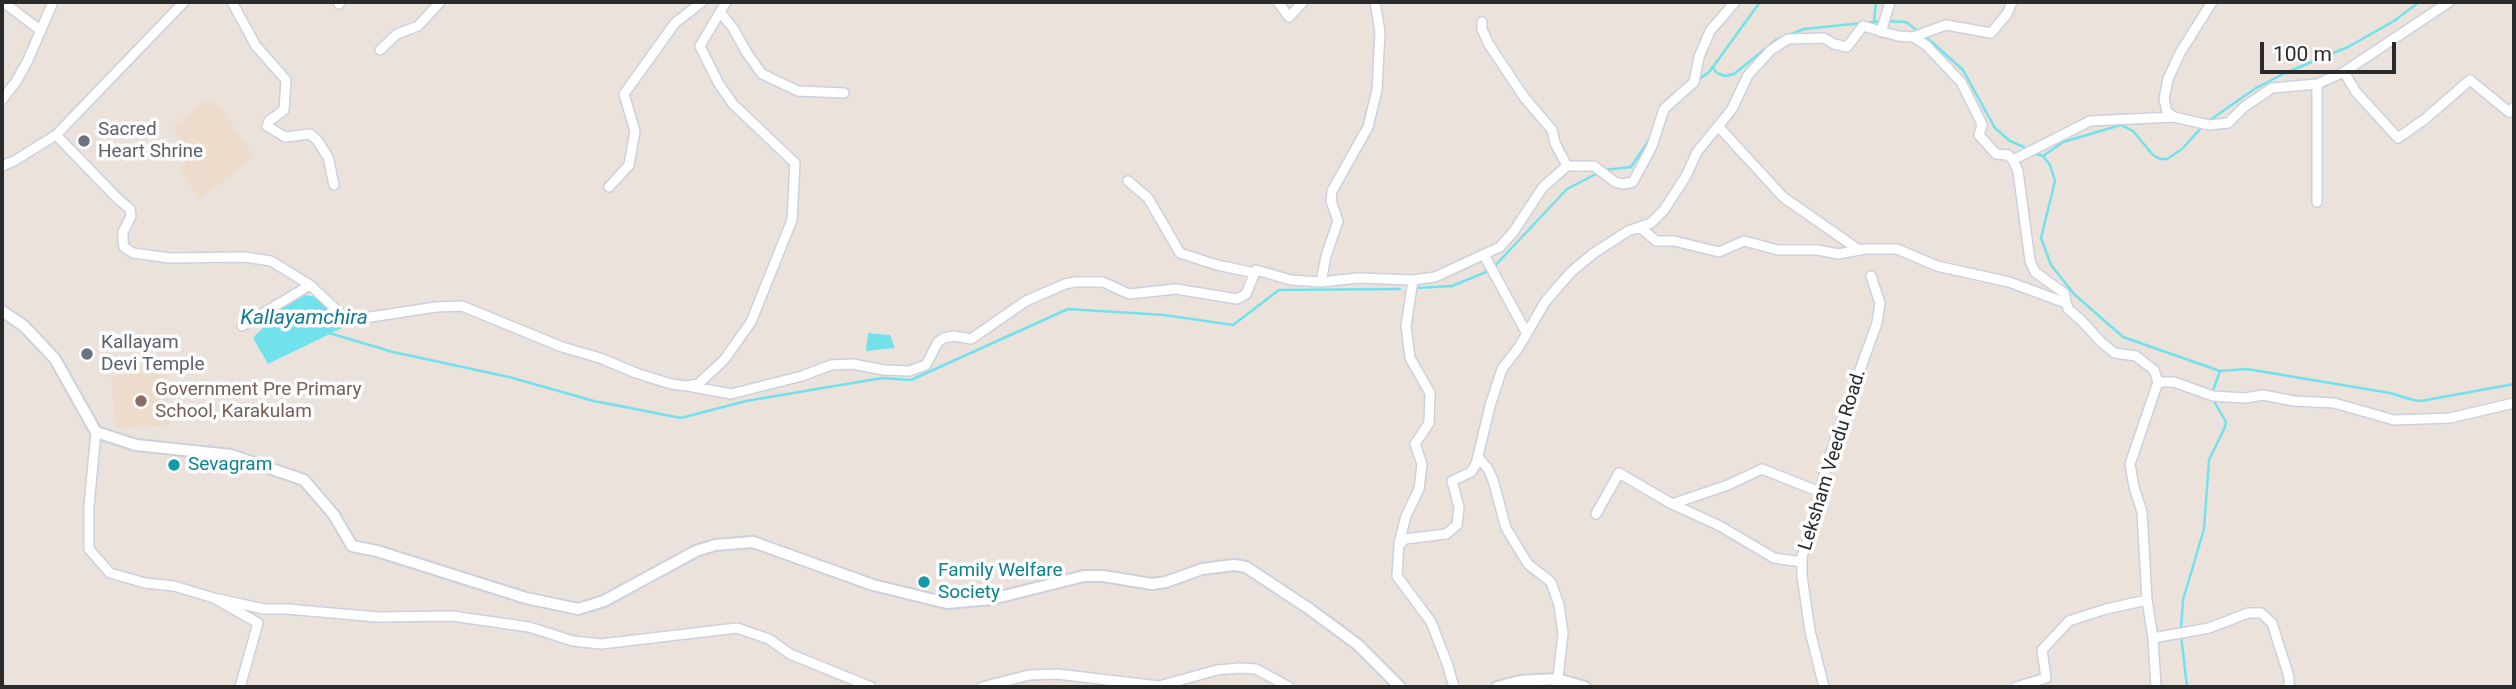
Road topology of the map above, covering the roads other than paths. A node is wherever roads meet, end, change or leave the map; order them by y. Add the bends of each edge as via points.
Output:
1 (3, 2) edge
2 (53, 2) edge
3 (184, 2) edge
4 (232, 2) edge
5 (440, 2) edge
6 (702, 2) edge
7 (726, 2) edge
8 (1278, 2) edge
9 (1303, 2) edge
10 (1375, 2) edge
11 (1735, 2) edge
12 (1890, 2) edge
13 (2012, 2) edge
14 (2212, 2) edge
15 (2449, 2) edge
16 (720, 12) junction
17 (1482, 22) dead end
18 (40, 30) junction
19 (1881, 32) junction
20 (1913, 37) junction
21 (380, 50) dead end
22 (2344, 72) junction
23 (2317, 84) junction
24 (844, 93) dead end
25 (2, 100) edge
26 (2514, 107) edge
27 (2174, 117) junction
28 (1718, 126) junction
29 (56, 135) junction
30 (2013, 160) junction
31 (1568, 165) junction
32 (2, 166) edge
33 (1128, 181) dead end
34 (334, 185) dead end
35 (609, 187) dead end
36 (2317, 202) dead end
37 (1640, 227) junction
38 (1859, 250) junction
39 (1484, 255) junction
40 (1255, 273) junction
41 (1871, 276) dead end
42 (1413, 281) junction
43 (1321, 282) junction
44 (310, 285) junction
45 (2066, 303) junction
46 (2, 311) edge
47 (242, 326) dead end
48 (1527, 332) junction
49 (2158, 382) junction
50 (688, 386) junction
51 (2514, 403) edge
52 (96, 432) junction
53 (1479, 458) junction
54 (1820, 492) junction
55 (1672, 504) junction
56 (1596, 514) dead end
57 (1399, 545) junction
58 (1802, 562) junction
59 (214, 598) junction
60 (2147, 600) junction
61 (2153, 638) junction
62 (1557, 683) edge
63 (240, 687) edge
64 (871, 687) edge
65 (982, 687) edge
66 (1289, 687) edge
67 (1400, 687) edge
68 (1454, 687) edge
69 (1497, 687) edge
70 (1585, 687) edge
71 (1824, 687) edge
72 (2016, 687) edge
73 (2156, 687) edge
74 (2289, 687) edge

1 - 18 street
2 - 18 street
3 - 29 street
4 - 34 street via 256,46 286,80 284,110 267,126 285,137 310,134 317,140 328,157
5 - 21 street via 418,26 397,34
6 - 35 street via 675,23 624,94 635,131 629,165
7 - 16 street
8 - 9 street via 1289,16
10 - 43 street via 1380,32 1377,90 1368,127 1332,191 1338,221
11 - 31 street via 1710,31 1694,82 1664,109 1633,182 1615,182 1594,166
12 - 19 street
13 - 20 street via 1991,33 1946,25
14 - 27 street via 2168,79 2164,103
15 - 22 street
16 - 24 street via 762,74 798,91
16 - 50 street via 700,46 733,104 795,163 792,220 752,318 724,360 698,384
17 - 31 street via 1488,43 1552,130
18 - 25 street via 18,80
19 - 20 street
19 - 28 street via 1863,26 1847,47 1815,37 1782,42 1748,75
20 - 30 street via 1961,82 1982,125 1979,135 1991,150
22 - 23 street
22 - 26 street via 2398,138 2470,80 2509,113
23 - 27 street via 2272,88 2225,124 2204,125
23 - 36 street
27 - 30 street via 2090,121
28 - 37 street via 1697,152 1664,211
28 - 38 street via 1783,197
29 - 32 street
29 - 44 street via 130,209 123,241 133,253 271,261
30 - 45 street via 2035,272 2064,293
31 - 39 street via 1543,187 1500,247
33 - 40 street via 1148,198 1180,253
37 - 38 street via 1656,241 1719,252 1744,241 1778,250 1838,254
37 - 48 street via 1615,239 1572,272 1545,302
38 - 45 street via 1897,249 1937,267 2009,282
39 - 42 street via 1435,277
39 - 48 street
40 - 43 street
40 - 50 street via 1246,294 1237,299 1176,289 1129,294 1103,282 1065,284 1026,300 971,339 944,338 926,365 909,371 831,365 731,394
41 - 54 street, Leksham Veedu Road. via 1880,303 1877,323
42 - 43 street via 1359,278
42 - 57 street via 1406,326 1410,358 1430,393 1429,423 1415,444 1422,464 1419,489
44 - 47 street
44 - 50 street via 343,316 364,318 462,306 636,373
45 - 49 street via 2102,343 2115,353 2136,356 2154,370
46 - 52 street via 24,326 55,359
48 - 53 street via 1502,369
49 - 51 street via 2174,382 2211,396 2263,395 2334,403 2392,420 2450,418
49 - 60 street via 2130,464 2142,512
52 - 59 street via 89,549 110,573
52 - 67 street via 136,446 231,455 287,473 308,483 352,547 574,608 604,601 695,551 753,542 873,585 947,603 992,599 1084,576 1152,584 1202,569 1246,567 1357,644
53 - 57 street via 1471,472 1452,481 1459,508 1454,529 1405,539
53 - 62 street via 1493,480 1506,528 1528,564 1551,582 1559,605 1563,633
54 - 55 street via 1762,469
54 - 58 street, Leksham Veedu Road.
55 - 56 street via 1619,473
55 - 58 street via 1774,558
57 - 68 street via 1397,576 1431,622
58 - 71 street, Leksham Veedu Road. via 1810,631
59 - 63 street via 258,623
59 - 64 street via 264,609 377,617 452,616 529,627 601,645 737,628
60 - 61 street
60 - 72 street via 2069,621 2042,649 2046,678
61 - 73 street
61 - 74 street via 2261,613 2272,623
62 - 69 street via 1520,681
62 - 70 street
65 - 66 street via 1029,675 1057,674 1159,686 1240,668 1256,669

